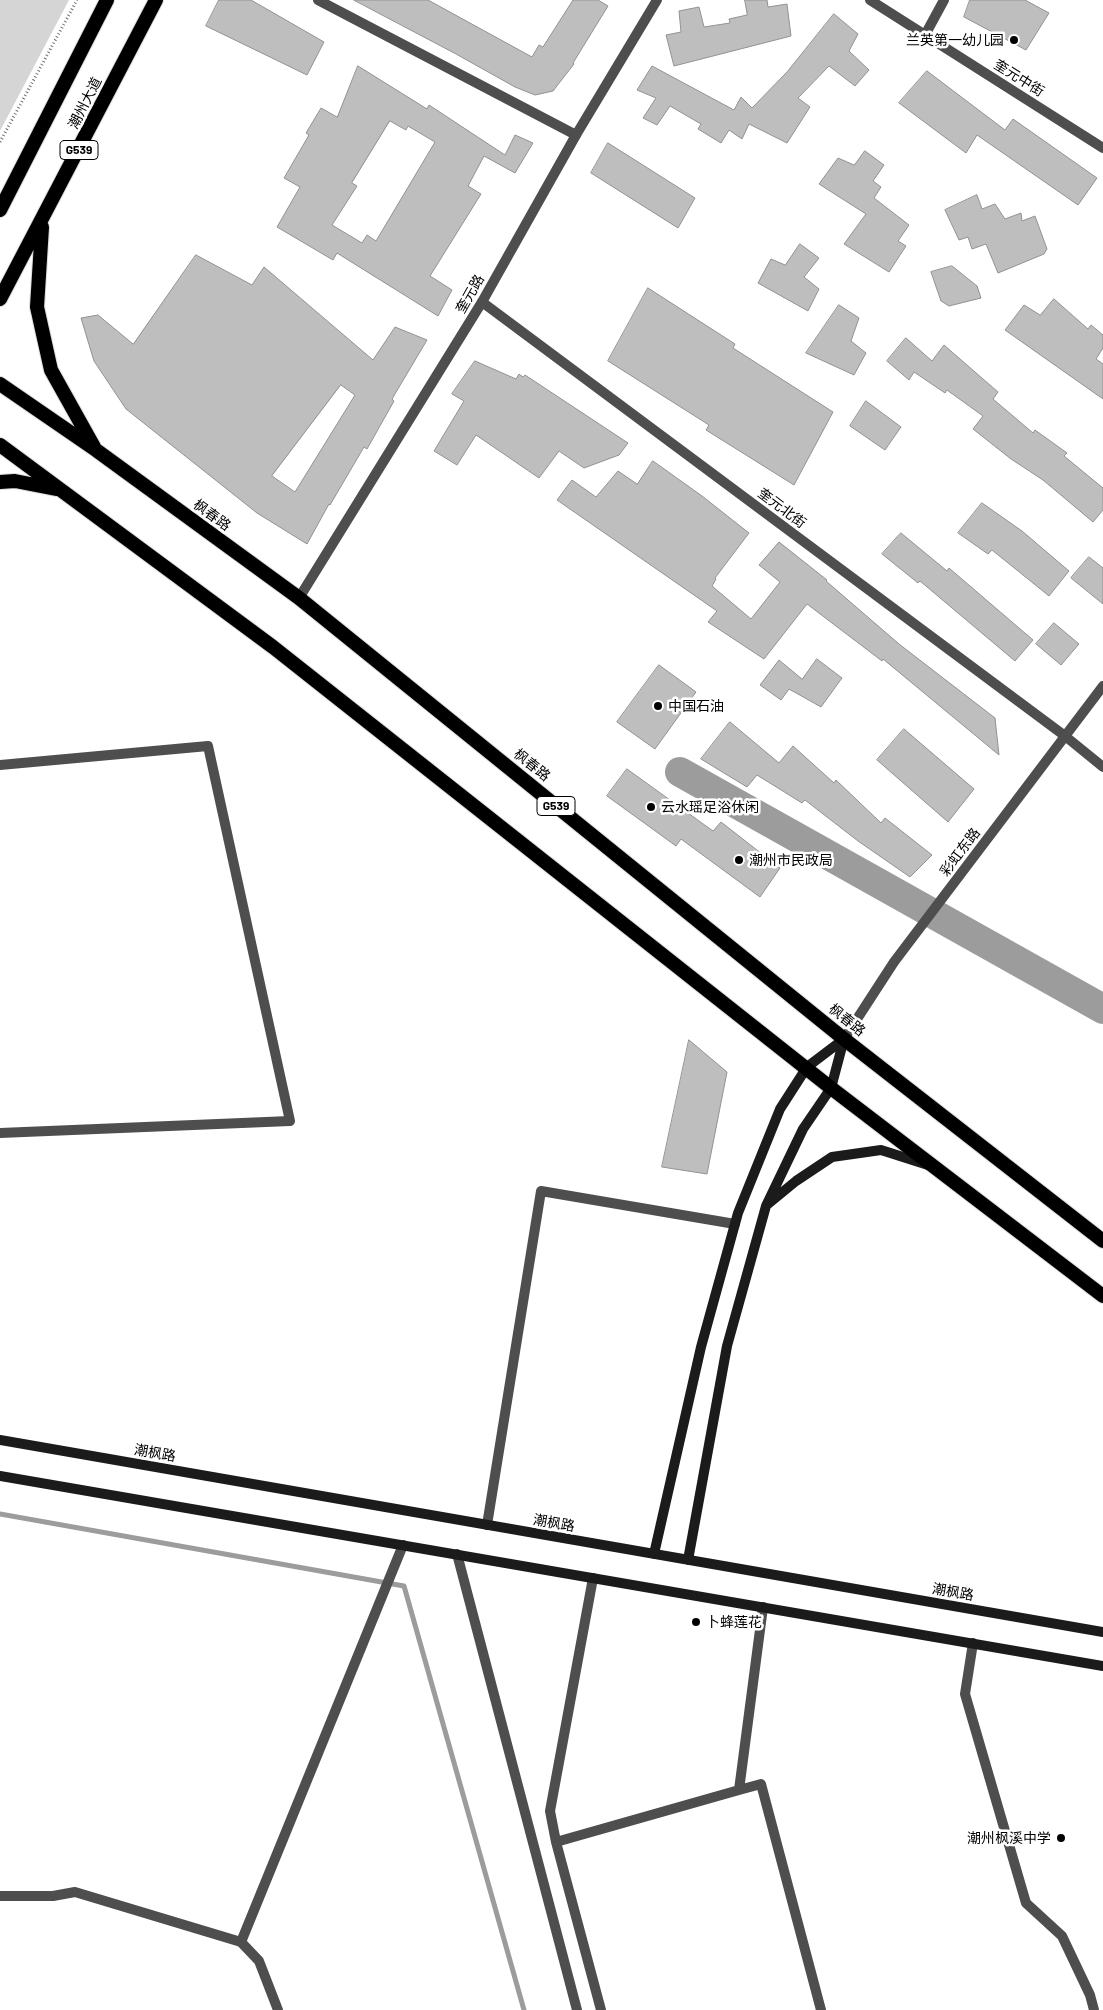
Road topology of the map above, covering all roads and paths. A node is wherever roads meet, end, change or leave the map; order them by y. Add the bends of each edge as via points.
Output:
1 (77, 0) edge
2 (107, 0) edge
3 (156, 0) edge
4 (318, 0) edge
5 (657, 0) edge
6 (870, 0) edge
7 (944, 0) edge
8 (926, 35) junction
9 (576, 135) junction
10 (0, 142) edge
11 (1103, 148) edge
12 (0, 210) edge
13 (42, 221) junction
14 (0, 299) edge
15 (482, 302) junction
16 (0, 384) edge
17 (0, 445) edge
18 (96, 450) junction
19 (0, 482) edge
20 (61, 490) junction
21 (299, 598) junction
22 (1103, 686) edge
23 (1065, 736) junction
24 (0, 765) edge
25 (1103, 767) edge
26 (844, 1039) junction
27 (807, 1068) junction
28 (831, 1088) junction
29 (0, 1133) edge
30 (936, 1168) junction
31 (766, 1206) junction
32 (735, 1224) junction
33 (1103, 1242) edge
34 (1103, 1296) edge
35 (0, 1440) edge
36 (0, 1476) edge
37 (487, 1525) junction
38 (402, 1545) junction
39 (457, 1554) junction
40 (654, 1554) junction
41 (688, 1560) junction
42 (593, 1578) junction
43 (763, 1607) junction
44 (1103, 1632) edge
45 (973, 1643) junction
46 (1103, 1666) edge
47 (739, 1790) junction
48 (556, 1842) junction
49 (0, 1896) edge
50 (241, 1942) junction
51 (278, 2010) edge
52 (577, 2010) edge
53 (601, 2010) edge
54 (821, 2010) edge
55 (1094, 2010) edge

1 - 10 path
2 - 12 highway, 潮州大道
3 - 13 highway, 潮州大道 / G539
4 - 9 street
5 - 9 street, 奎元路
6 - 8 street, 奎元中街
7 - 8 street
8 - 11 street, 奎元中街
9 - 15 street, 奎元路
13 - 14 highway, 潮州大道 / G539
13 - 18 highway via 37,307 50,370
15 - 21 street, 奎元路
15 - 23 street, 奎元北街
16 - 18 highway, 枫春路 / G539
17 - 20 highway
18 - 21 highway, 枫春路 / G539
19 - 20 highway via 15,481
20 - 27 highway via 272,647
21 - 26 highway, 枫春路 / G539
22 - 23 street, 彩虹东路
23 - 25 street, 奎元北街
23 - 26 street, 彩虹东路 via 894,962
24 - 29 street via 208,746 290,1121
26 - 27 main road
26 - 28 main road
26 - 33 highway, 枫春路 / G539
27 - 28 highway
27 - 32 main road via 780,1109
28 - 30 highway
28 - 31 main road via 803,1129
30 - 31 main road via 881,1150 832,1157
30 - 34 highway
31 - 41 main road via 727,1346
32 - 37 street via 541,1191
32 - 40 main road via 700,1347
35 - 37 main road, 潮枫路
36 - 38 main road
37 - 40 main road, 潮枫路
38 - 39 main road
38 - 50 street
39 - 42 main road
39 - 52 street
40 - 41 main road, 潮枫路
41 - 44 main road, 潮枫路
42 - 43 main road
42 - 48 street via 550,1811
43 - 45 main road
43 - 47 street
45 - 46 main road
45 - 55 street via 965,1694 1026,1903 1062,1936
47 - 48 street
47 - 54 street via 761,1784
48 - 53 street
49 - 50 street via 53,1896 75,1892
50 - 51 street via 259,1961

